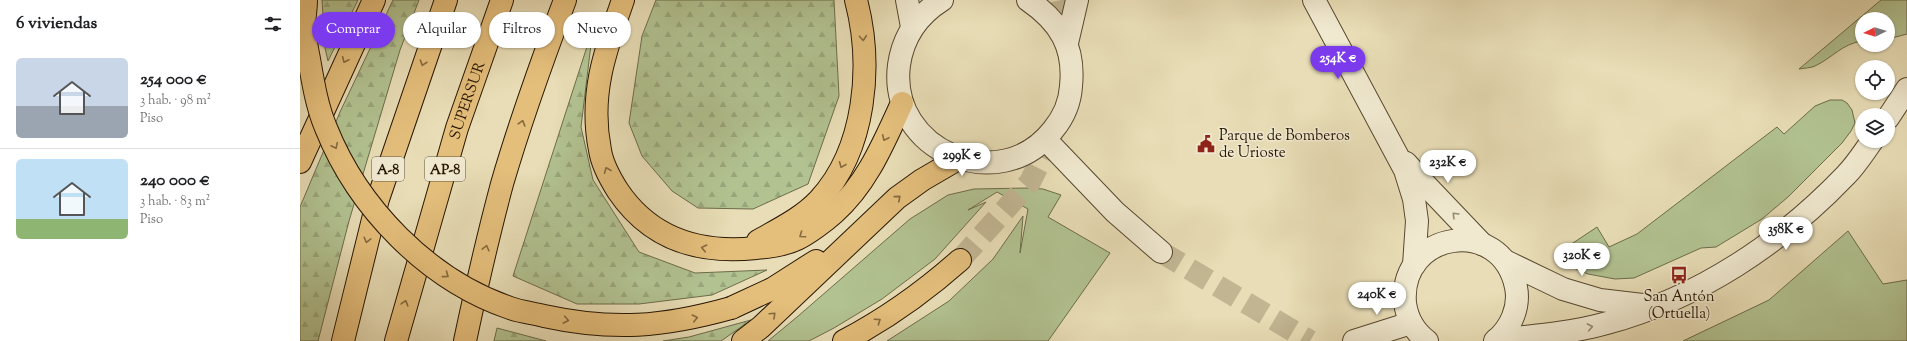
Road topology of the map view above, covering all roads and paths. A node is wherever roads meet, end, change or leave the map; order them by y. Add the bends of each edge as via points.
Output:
1 (306, 0) edge
2 (374, 0) edge
3 (446, 0) edge
4 (502, 0) edge
5 (565, 0) edge
6 (623, 0) edge
7 (856, 0) edge
8 (906, 0) edge
9 (942, 0) edge
10 (1028, 0) edge
11 (1077, 0) edge
12 (1314, 0) edge
13 (912, 27) junction
14 (1067, 42) junction
15 (1907, 89) edge
16 (902, 103) junction
17 (1895, 108) edge
18 (1046, 140) junction
19 (1392, 145) junction
20 (1867, 148) edge
21 (958, 159) junction
22 (300, 162) edge
23 (873, 222) junction
24 (1482, 244) junction
25 (743, 250) junction
26 (1161, 252) tunnel mouth
27 (960, 260) tunnel mouth
28 (1505, 260) junction
29 (1414, 265) junction
30 (1656, 306) junction
31 (1411, 323) junction
32 (342, 341) edge
33 (396, 341) edge
34 (465, 341) edge
35 (743, 341) edge
36 (844, 341) edge
37 (1354, 341) edge
38 (1427, 341) edge
39 (1496, 341) edge

1 -> 23 highway, bridge via 304,28 312,80 326,128 356,186 386,224 416,254 456,282 511,308 569,321 608,326 658,324 696,318 731,308 772,289
2 -> 22 highway
3 -> 32 highway, A-8 via 378,199
33 -> 4 highway, SUPERSUR / AP-8 via 457,128
34 -> 5 highway via 502,184 534,84
25 -> 6 highway via 709,249 673,239 649,225 627,205 612,181 600,152 595,109 606,46
7 -> 25 highway via 862,20 865,55 863,92 855,135 840,171 818,200 789,224
8 - 13 street
9 - 13 street via 929,9
10 - 14 street via 1057,24
11 - 14 street
12 - 19 street
13 - 16 street via 901,50 897,80
14 - 18 street via 1073,70 1070,96 1061,121
15 - 17 street
16 - 21 street via 909,120 922,137 942,152
16 -> 25 highway via 860,184 834,212 797,239 770,247
18 - 21 street via 1022,156 1001,162 981,163
18 - 26 street via 1115,212
24 -> 19 street via 1421,180
19 - 29 street via 1405,170 1414,199 1417,222
20 - 30 street via 1848,174 1802,217 1752,256 1695,289
23 -> 21 highway via 909,188
35 -> 23 highway
24 - 28 street
24 - 29 street via 1452,240 1424,253
36 -> 27 highway via 868,328 935,282
28 - 30 street via 1563,289 1600,300
28 - 39 street via 1514,276 1517,293 1516,311 1508,327
29 - 31 street via 1407,278 1404,293
39 -> 30 street via 1607,324
31 - 37 street
31 - 38 street

